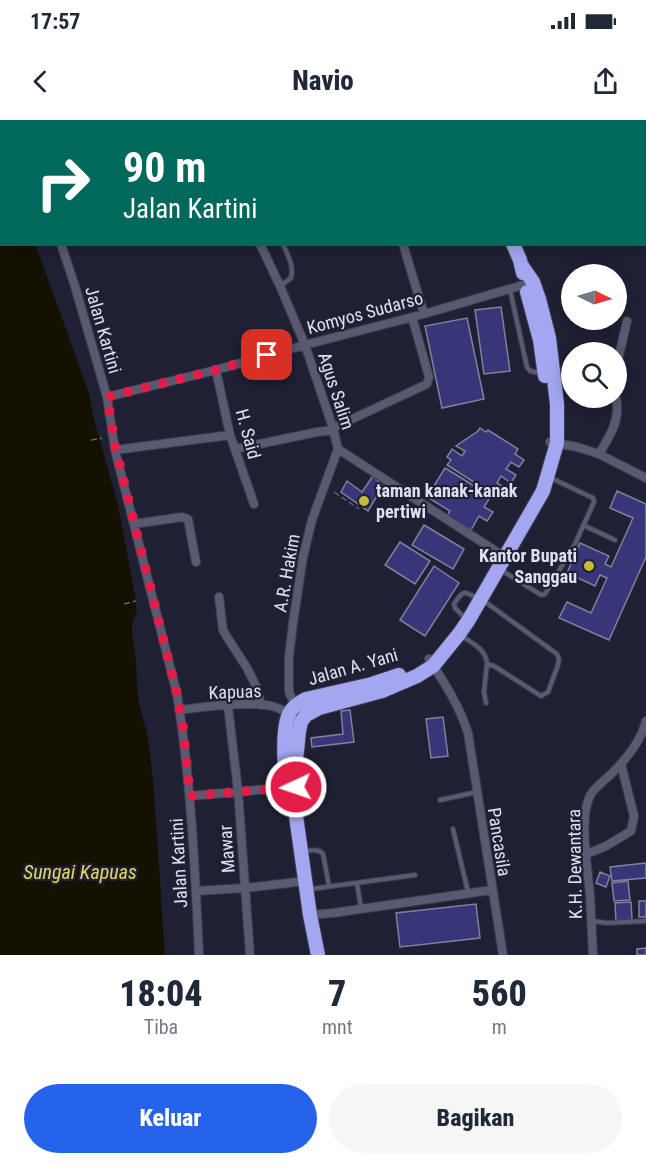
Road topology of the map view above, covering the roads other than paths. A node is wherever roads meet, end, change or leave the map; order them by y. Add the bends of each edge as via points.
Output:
1 (62, 246) edge
2 (261, 246) edge
3 (284, 246) edge
4 (404, 246) edge
5 (514, 246) edge
6 (529, 283) junction
7 (280, 286) junction
8 (509, 289) junction
9 (424, 314) junction
10 (412, 317) junction
11 (304, 345) junction
12 (216, 370) junction
13 (545, 374) junction
14 (107, 397) junction
15 (617, 408) edge
16 (333, 429) junction
17 (230, 435) junction
18 (554, 443) junction
19 (235, 449) junction
20 (338, 449) junction
21 (116, 450) junction
22 (599, 454) junction
23 (548, 477) junction
24 (646, 478) edge
25 (254, 504) dead end
26 (134, 524) junction
27 (584, 525) junction
28 (615, 540) dead end
29 (196, 562) dead end
30 (502, 562) junction
31 (219, 597) dead end
32 (481, 599) junction
33 (468, 621) junction
34 (459, 634) junction
35 (431, 662) junction
36 (487, 664) junction
37 (486, 702) dead end
38 (261, 705) junction
39 (228, 706) junction
40 (293, 709) junction
41 (179, 710) junction
42 (304, 719) junction
43 (646, 721) edge
44 (621, 764) junction
45 (292, 787) junction
46 (238, 791) junction
47 (477, 792) junction
48 (190, 796) junction
49 (440, 800) dead end
50 (453, 829) dead end
51 (302, 851) junction
52 (587, 854) junction
53 (415, 875) dead end
54 (357, 883) junction
55 (306, 885) junction
56 (329, 886) junction
57 (245, 888) junction
58 (492, 890) junction
59 (196, 891) junction
60 (468, 893) junction
61 (361, 908) junction
62 (310, 915) junction
63 (591, 921) junction
64 (646, 921) edge
65 (198, 955) edge
66 (250, 955) edge
67 (318, 955) edge
68 (503, 955) edge
69 (593, 955) edge

1 - 14 street, Jalan Kartini
2 - 7 street, Agus Salim
3 - 7 lane via 292,271 291,278
4 - 9 street
5 - 6 highway, Jalan A. Yani
6 - 8 street, Komyos Sudarso
6 - 13 highway, Jalan A. Yani
6 - 18 highway, Jalan A. Yani via 542,310 552,355 557,404
7 - 11 street, Agus Salim
8 - 9 street, Komyos Sudarso
8 - 13 lane via 527,368
9 - 10 street, Komyos Sudarso
10 - 11 street, Komyos Sudarso
10 - 16 street via 429,377 427,384
11 - 12 street, Komyos Sudarso
11 - 16 street, Agus Salim
12 - 14 street, Komyos Sudarso
12 - 17 street, H. Said
13 - 18 highway, Jalan A. Yani
14 - 21 street, Jalan Kartini
15 - 22 street via 611,434
16 - 19 street
16 - 20 street, Agus Salim
17 - 19 street, H. Said
17 - 21 street
18 - 22 street
18 - 23 highway, Jalan A. Yani
19 - 25 street, H. Said
20 - 30 street
20 - 40 street, A.R. Hakim via 303,557 289,657
21 - 26 street, Jalan Kartini
22 - 24 street
23 - 27 lane via 593,498
23 - 30 highway, Jalan A. Yani
26 - 29 street via 188,519
26 - 41 street, Jalan Kartini
27 - 28 lane
27 - 30 lane via 545,594 538,593
30 - 32 highway, Jalan A. Yani
31 - 38 street via 224,630 256,686
32 - 33 highway, Jalan A. Yani
32 - 33 lane via 465,592 454,604
32 - 36 lane via 551,649 559,659 548,692 541,696
33 - 34 highway, Jalan A. Yani
34 - 35 highway, Jalan A. Yani
34 - 36 lane via 483,651
35 - 40 highway, Jalan A. Yani via 387,680 306,699
35 - 42 highway, Jalan A. Yani via 417,676 395,687 319,708
35 - 47 street, Pancasila via 468,733
36 - 37 lane
38 - 39 street, Kapuas
38 - 40 street, Kapuas
39 - 41 street, Kapuas
39 - 46 street, Mawar
40 - 42 street
40 - 42 street
40 - 45 highway via 285,737 285,765
41 - 48 street, Jalan Kartini
42 - 45 highway via 298,731
43 - 44 street, K.H. Dewantara via 640,738
44 - 52 street, K.H. Dewantara via 594,790 587,803
44 - 52 street via 634,816 631,831
45 - 46 street
45 - 51 highway
46 - 48 street
46 - 57 street, Mawar
47 - 49 lane
47 - 58 street, Pancasila
48 - 59 street, Jalan Kartini
50 - 60 lane
51 - 55 highway
51 - 56 lane via 317,850 323,854
52 - 63 street, K.H. Dewantara
53 - 54 lane
54 - 56 lane
54 - 61 lane
55 - 56 lane
55 - 57 street
55 - 62 highway
57 - 59 street
57 - 66 street, Mawar
58 - 60 street
58 - 68 street, Pancasila
59 - 65 street, Jalan Kartini
60 - 61 street
61 - 62 street
62 - 67 highway
63 - 64 lane
63 - 69 street, K.H. Dewantara

